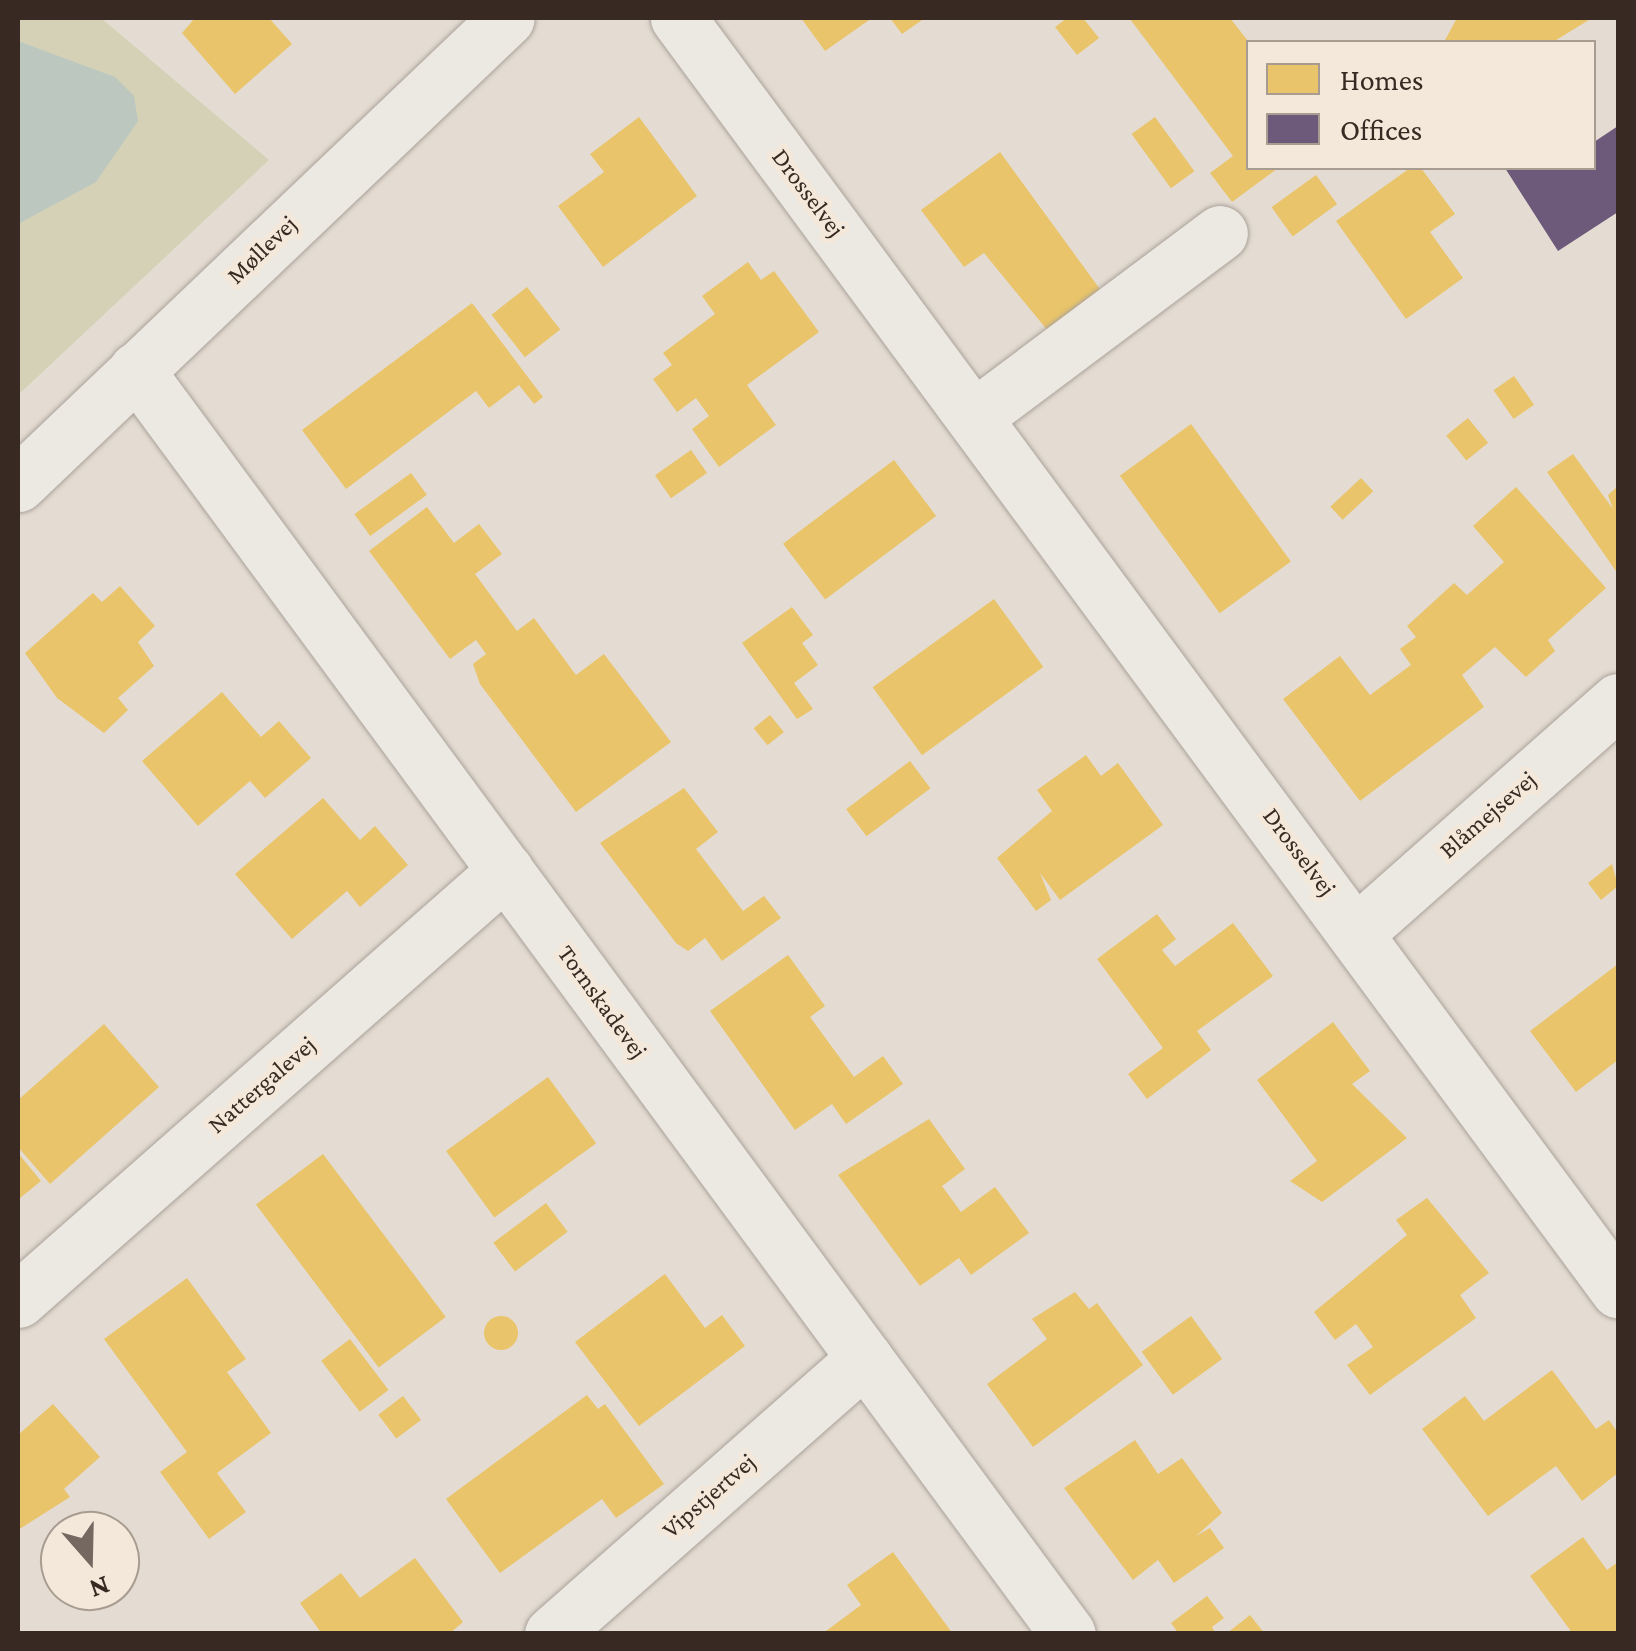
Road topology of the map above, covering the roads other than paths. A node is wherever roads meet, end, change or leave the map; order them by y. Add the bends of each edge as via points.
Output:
1 (678, 18) edge
2 (473, 28) edge
3 (1220, 234) dead end
4 (136, 370) junction
5 (974, 417) junction
6 (18, 484) edge
7 (1618, 700) edge
8 (506, 870) junction
9 (1358, 931) junction
10 (1618, 1290) edge
11 (18, 1300) edge
12 (865, 1358) junction
13 (552, 1634) edge
14 (1068, 1634) edge

1 - 5 street, Drosselvej
2 - 4 street, Møllevej
3 - 5 street
4 - 6 street, Møllevej
4 - 8 street, Tornskadevej
5 - 9 street, Drosselvej
7 - 9 street, Blåmejsevej
8 - 11 street, Nattergalevej
8 - 12 street, Tornskadevej
9 - 10 street, Drosselvej
12 - 13 street, Vipstjertvej
12 - 14 street, Tornskadevej

